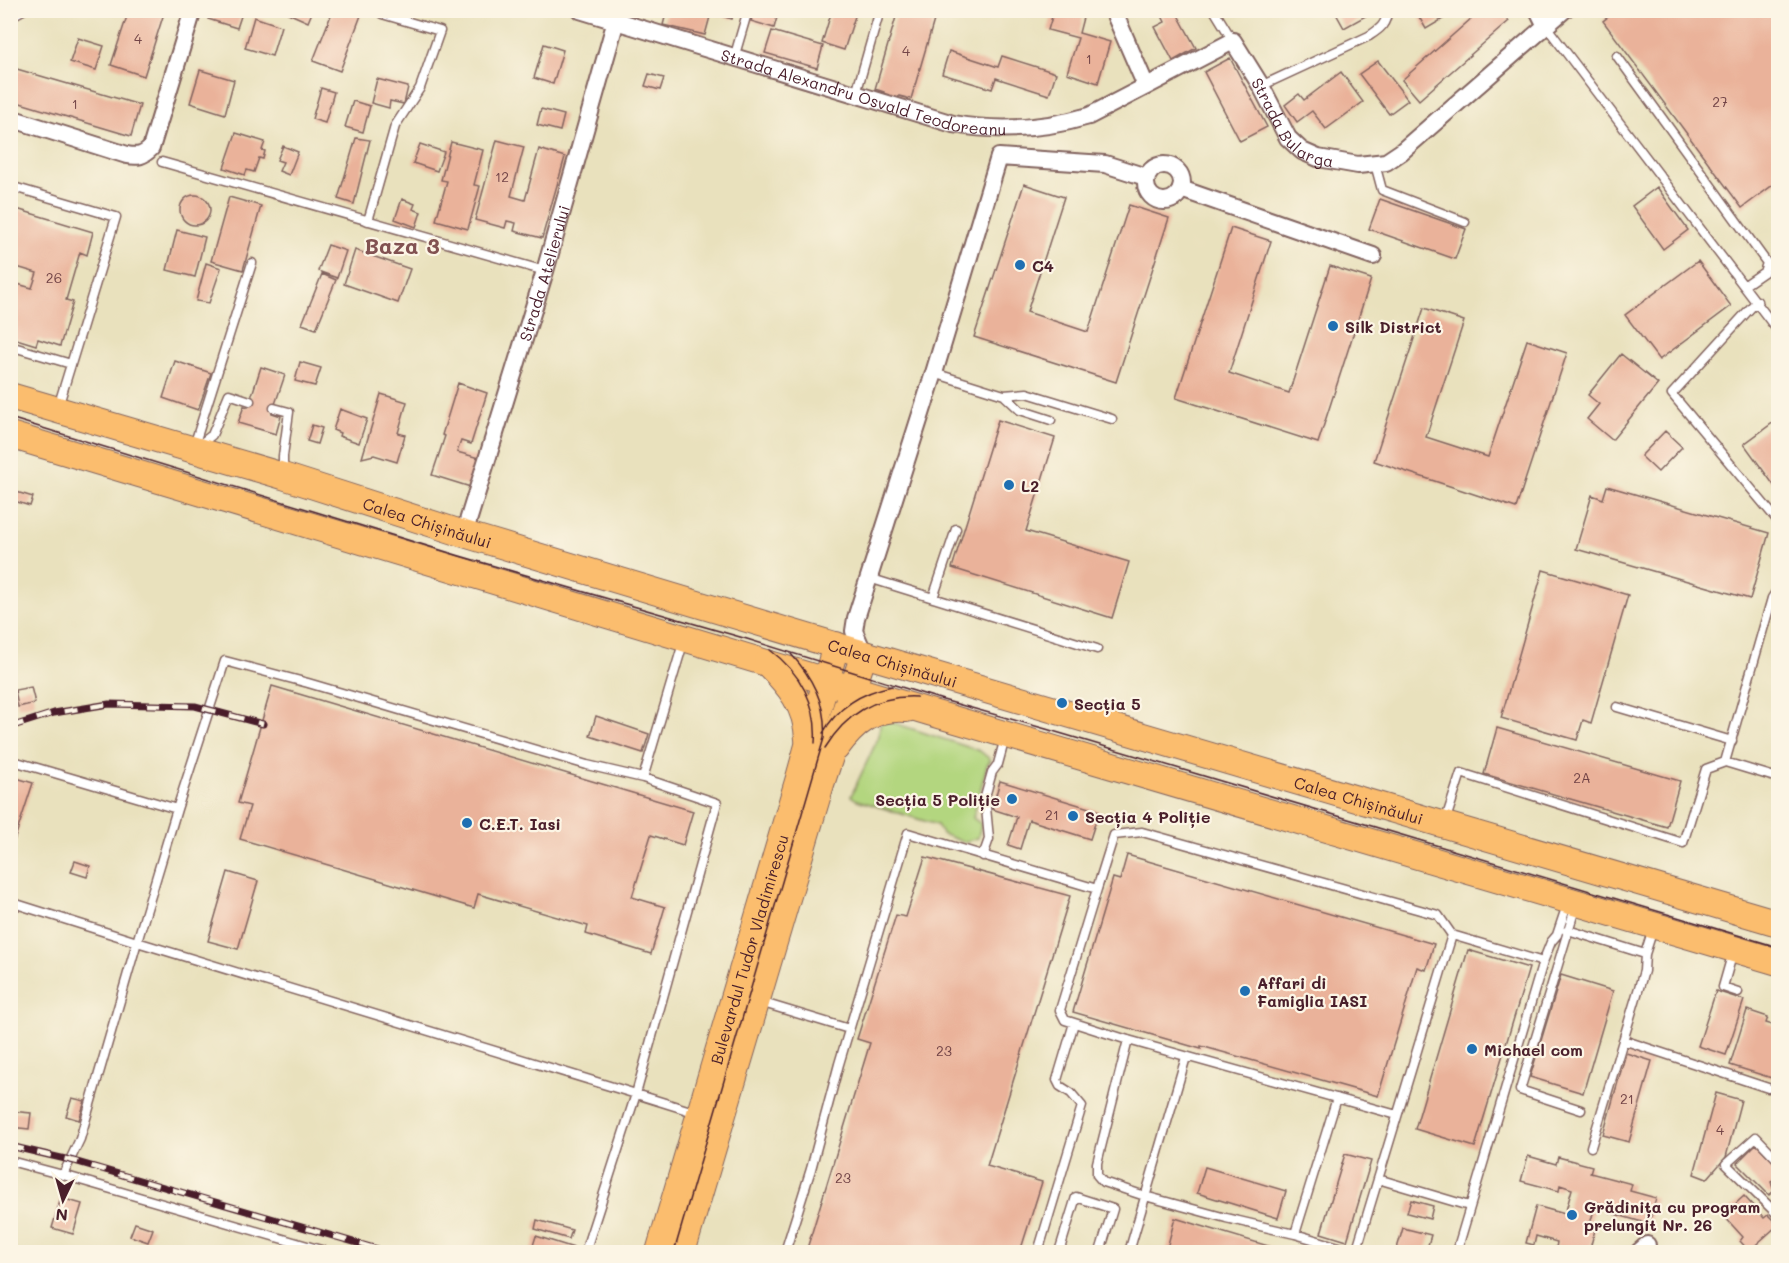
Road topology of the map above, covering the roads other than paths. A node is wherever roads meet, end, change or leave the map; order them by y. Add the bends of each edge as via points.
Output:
1 (22, 10) edge
2 (193, 10) edge
3 (383, 10) edge
4 (580, 10) edge
5 (748, 10) edge
6 (880, 10) edge
7 (1113, 10) edge
8 (1214, 10) edge
9 (1387, 10) edge
10 (1538, 10) edge
11 (1564, 10) edge
12 (618, 16) edge
13 (10, 17) edge
14 (1546, 26) junction
15 (1233, 41) junction
16 (1617, 56) dead end
17 (734, 58) junction
18 (1146, 86) junction
19 (1261, 86) junction
20 (856, 94) junction
21 (10, 118) edge
22 (162, 162) dead end
23 (1375, 164) junction
24 (1146, 177) junction
25 (10, 186) edge
26 (1181, 189) junction
27 (368, 221) junction
28 (1466, 222) dead end
29 (1373, 256) dead end
30 (252, 263) dead end
31 (545, 271) junction
32 (1745, 285) junction
33 (1757, 301) junction
34 (1779, 331) edge
35 (10, 346) edge
36 (71, 364) junction
37 (934, 374) junction
38 (1004, 395) junction
39 (10, 396) edge
40 (250, 401) dead end
41 (274, 408) dead end
42 (57, 410) junction
43 (1112, 419) dead end
44 (1051, 420) dead end
45 (11, 439) edge
46 (193, 449) junction
47 (283, 476) junction
48 (1779, 520) edge
49 (956, 529) dead end
50 (464, 534) junction
51 (869, 578) junction
52 (1779, 589) edge
53 (933, 598) junction
54 (685, 637) junction
55 (851, 643) junction
56 (1097, 649) dead end
57 (764, 661) junction
58 (826, 680) junction
59 (853, 688) junction
60 (1617, 707) dead end
61 (929, 712) junction
62 (1006, 733) junction
63 (1732, 741) junction
64 (819, 752) junction
65 (10, 760) edge
66 (1725, 762) junction
67 (643, 778) junction
68 (1779, 778) edge
69 (177, 809) junction
70 (1445, 824) junction
71 (983, 856) junction
72 (1097, 889) junction
73 (1573, 901) junction
74 (10, 902) edge
75 (1779, 923) edge
76 (1654, 925) junction
77 (1569, 930) junction
78 (1557, 934) junction
79 (1452, 935) junction
80 (137, 942) junction
81 (1733, 949) junction
82 (1645, 954) junction
83 (1543, 962) junction
84 (1779, 962) edge
85 (1738, 992) dead end
86 (745, 997) junction
87 (1074, 1023) junction
88 (849, 1029) junction
89 (1128, 1040) junction
90 (1623, 1040) junction
91 (1186, 1057) junction
92 (1768, 1088) dead end
93 (636, 1094) junction
94 (1337, 1098) junction
95 (1581, 1110) dead end
96 (1397, 1115) junction
97 (710, 1117) junction
98 (1591, 1147) dead end
99 (1779, 1160) edge
100 (10, 1161) edge
101 (63, 1175) junction
102 (1378, 1179) junction
103 (1145, 1196) junction
104 (1469, 1206) junction
105 (1777, 1210) edge
106 (1295, 1234) junction
107 (1459, 1244) dead end
108 (328, 1252) edge
109 (585, 1252) edge
110 (660, 1252) edge
111 (682, 1252) edge
112 (785, 1252) edge
113 (1038, 1252) edge
114 (1059, 1252) edge
115 (1100, 1252) edge
116 (1129, 1252) edge
117 (1356, 1252) edge

1 - 13 lane
2 - 21 street via 154,141 146,154 127,155
3 - 27 lane via 382,14 440,31 420,88 395,126
4 - 12 street, Strada Alexandru Osvald Teodoreanu
5 - 17 lane
6 - 20 lane
7 - 18 street
8 - 15 lane
9 - 19 lane via 1387,20 1369,36
10 - 14 street
11 - 14 street, Strada Bularga
12 - 17 street, Strada Alexandru Osvald Teodoreanu
12 - 31 street, Strada Atelierului
14 - 23 street, Strada Bularga via 1401,152
14 - 32 lane
15 - 18 street
15 - 19 street, Strada Bularga
16 - 32 lane via 1767,263 1764,273
17 - 20 street, Strada Alexandru Osvald Teodoreanu
18 - 20 street, Strada Alexandru Osvald Teodoreanu via 1089,116 1005,130 953,124
19 - 23 street, Strada Bularga via 1288,138 1302,151 1337,162
22 - 27 lane
23 - 28 lane via 1382,190
24 - 26 street via 1146,188 1159,201 1171,200
24 - 26 street via 1154,167 1171,166 1180,174
24 - 37 street via 1105,165 999,157
25 - 36 lane via 116,217
26 - 29 street
27 - 31 lane
30 - 46 lane
31 - 50 street, Strada Atelierului
32 - 33 lane
33 - 34 lane
33 - 48 lane via 1672,394
35 - 36 lane
36 - 42 lane
37 - 38 lane
37 - 51 street
38 - 43 lane via 1027,393
38 - 44 lane via 1020,410
39 - 42 main road, Calea Chișinăului
40 - 46 lane via 230,394 212,435
41 - 47 lane via 289,412
42 - 46 main road, Calea Chișinăului
45 - 54 main road
46 - 47 main road, Calea Chișinăului
47 - 50 main road, Calea Chișinăului
49 - 53 lane
50 - 55 main road, Calea Chișinăului
51 - 53 lane
51 - 55 street
52 - 63 lane via 1772,598
53 - 56 lane
54 - 57 main road
54 - 67 lane
55 - 58 main road, Bulevardul Tudor Vladimirescu
55 - 59 main road, Bulevardul Tudor Vladimirescu
55 - 70 main road, Calea Chișinăului
57 - 58 main road
57 - 64 main road via 793,690
58 - 59 main road
58 - 64 main road, Bulevardul Tudor Vladimirescu
59 - 61 main road
59 - 64 main road, Bulevardul Tudor Vladimirescu
60 - 63 lane
61 - 62 main road
61 - 64 main road via 894,708 879,711
62 - 71 lane via 985,797 989,839
62 - 73 main road
63 - 66 lane
64 - 86 main road, Bulevardul Tudor Vladimirescu
65 - 69 lane
66 - 68 lane
66 - 70 lane via 1706,769 1683,843 1461,773
67 - 69 lane via 225,662
67 - 93 lane via 717,803
69 - 80 lane
70 - 75 main road, Calea Chișinăului
71 - 72 lane
71 - 88 lane via 908,833
72 - 79 lane via 1114,835 1142,832 1438,915
72 - 87 lane via 1060,1010 1065,1020
73 - 76 main road
73 - 77 lane
73 - 78 lane
74 - 80 lane
76 - 81 main road
76 - 82 lane
77 - 78 lane
77 - 82 lane
77 - 95 lane via 1520,1090
78 - 83 lane
79 - 83 lane
79 - 96 lane
80 - 93 lane
80 - 101 lane via 80,1139
81 - 84 main road
81 - 85 lane via 1723,987
82 - 90 lane via 1644,972
83 - 104 lane
86 - 88 lane
86 - 97 main road, Bulevardul Tudor Vladimirescu
87 - 89 lane
87 - 113 lane via 1057,1080 1082,1106
88 - 112 lane
89 - 91 lane
89 - 103 lane via 1097,1175 1103,1182
90 - 92 lane
90 - 98 lane
91 - 94 lane
91 - 103 lane
93 - 97 lane
93 - 109 lane
94 - 96 lane
94 - 106 lane
96 - 102 lane
97 - 110 main road, Bulevardul Tudor Vladimirescu
97 - 111 main road, Bulevardul Tudor Vladimirescu
99 - 105 lane via 1756,1137 1726,1164
100 - 101 lane
101 - 108 lane
102 - 104 lane
102 - 117 lane
103 - 106 lane
103 - 116 lane
104 - 107 lane
106 - 117 lane
114 - 115 lane via 1076,1197 1113,1209

